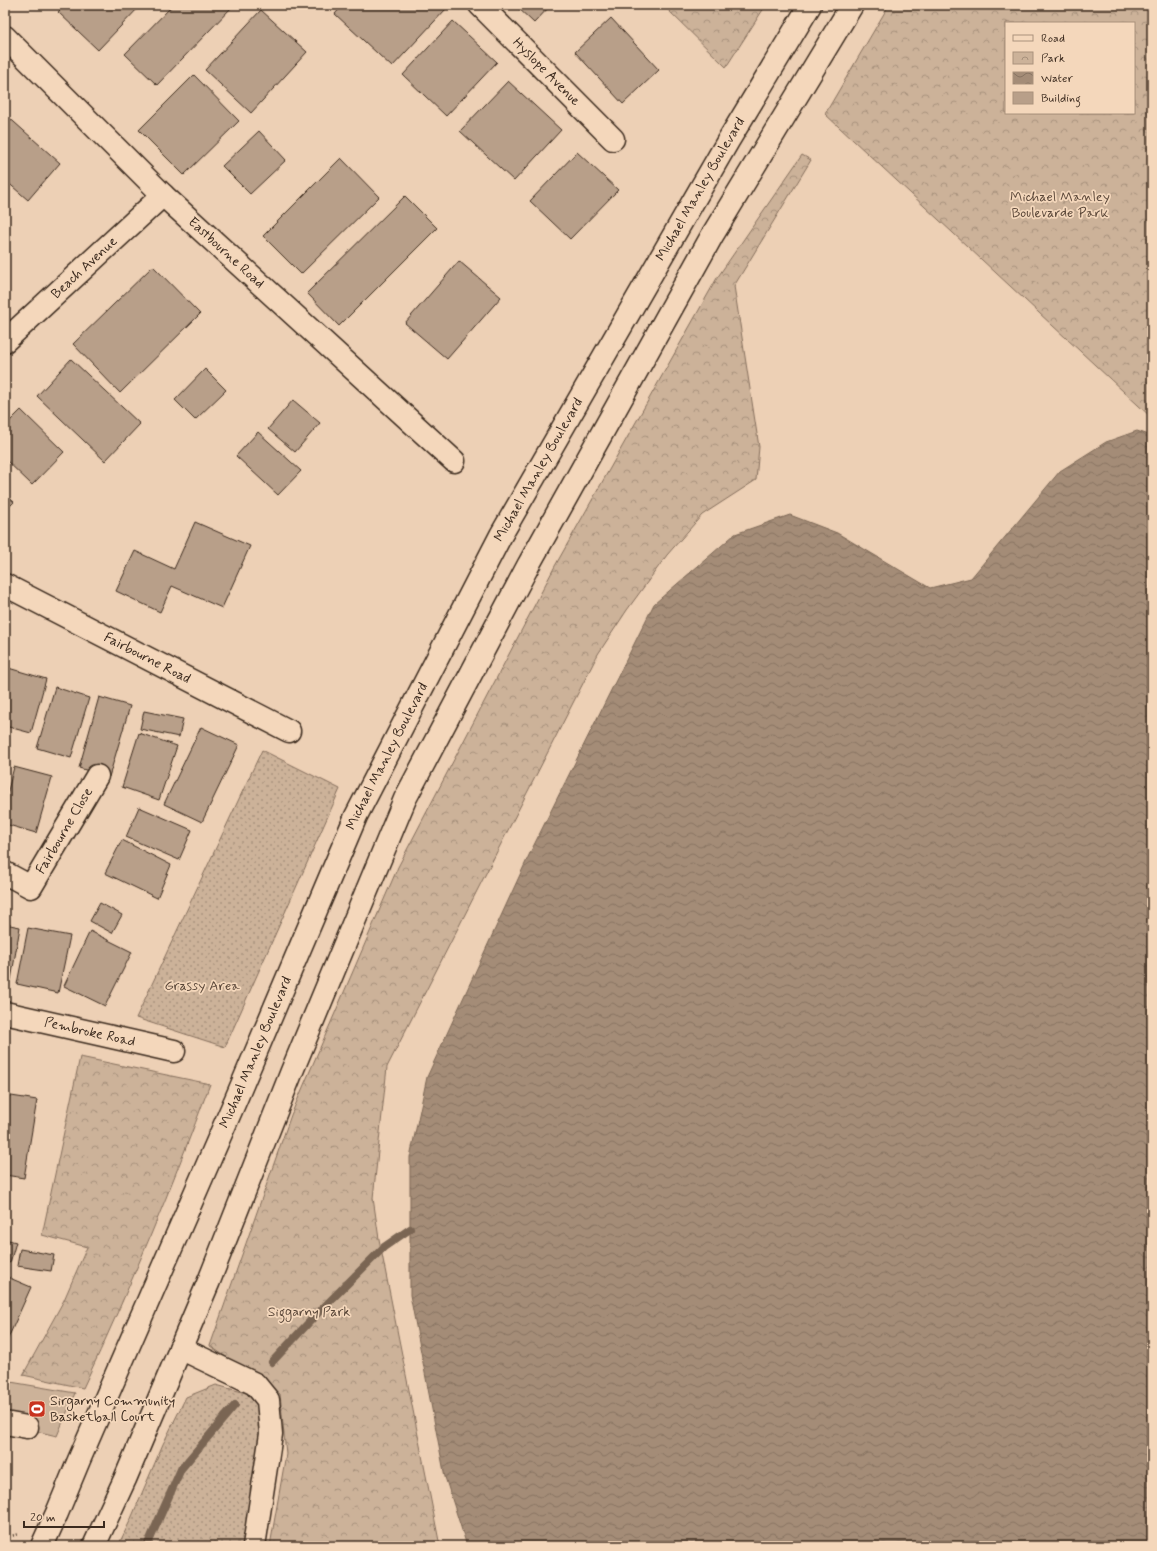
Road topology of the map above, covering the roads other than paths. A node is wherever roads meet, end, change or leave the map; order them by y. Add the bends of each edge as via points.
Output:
1 (480, 5) edge
2 (810, 5) edge
3 (852, 5) edge
4 (5, 37) edge
5 (613, 139) dead end
6 (163, 195) junction
7 (5, 341) edge
8 (454, 461) dead end
9 (5, 585) edge
10 (289, 730) dead end
11 (97, 776) dead end
12 (5, 873) edge
13 (5, 1012) edge
14 (174, 1051) dead end
15 (180, 1348) junction
16 (5, 1423) edge
17 (27, 1427) dead end
18 (42, 1546) edge
19 (94, 1546) edge
20 (254, 1546) edge

1 - 5 main road, Hyslope Avenue
2 - 18 main road, Michael Manley Boulevard via 728,141 501,535 356,816
3 - 15 main road via 709,241 529,564 405,800
4 - 6 main road, Eastbourne Road
6 - 7 main road, Beach Avenue
6 - 8 main road, Eastbourne Road
9 - 10 main road, Fairbourne Road
11 - 12 main road, Fairbourne Close via 31,887
13 - 14 main road, Pembroke Road
15 - 19 main road
15 - 20 main road via 255,1384 268,1400 271,1434
16 - 17 main road

